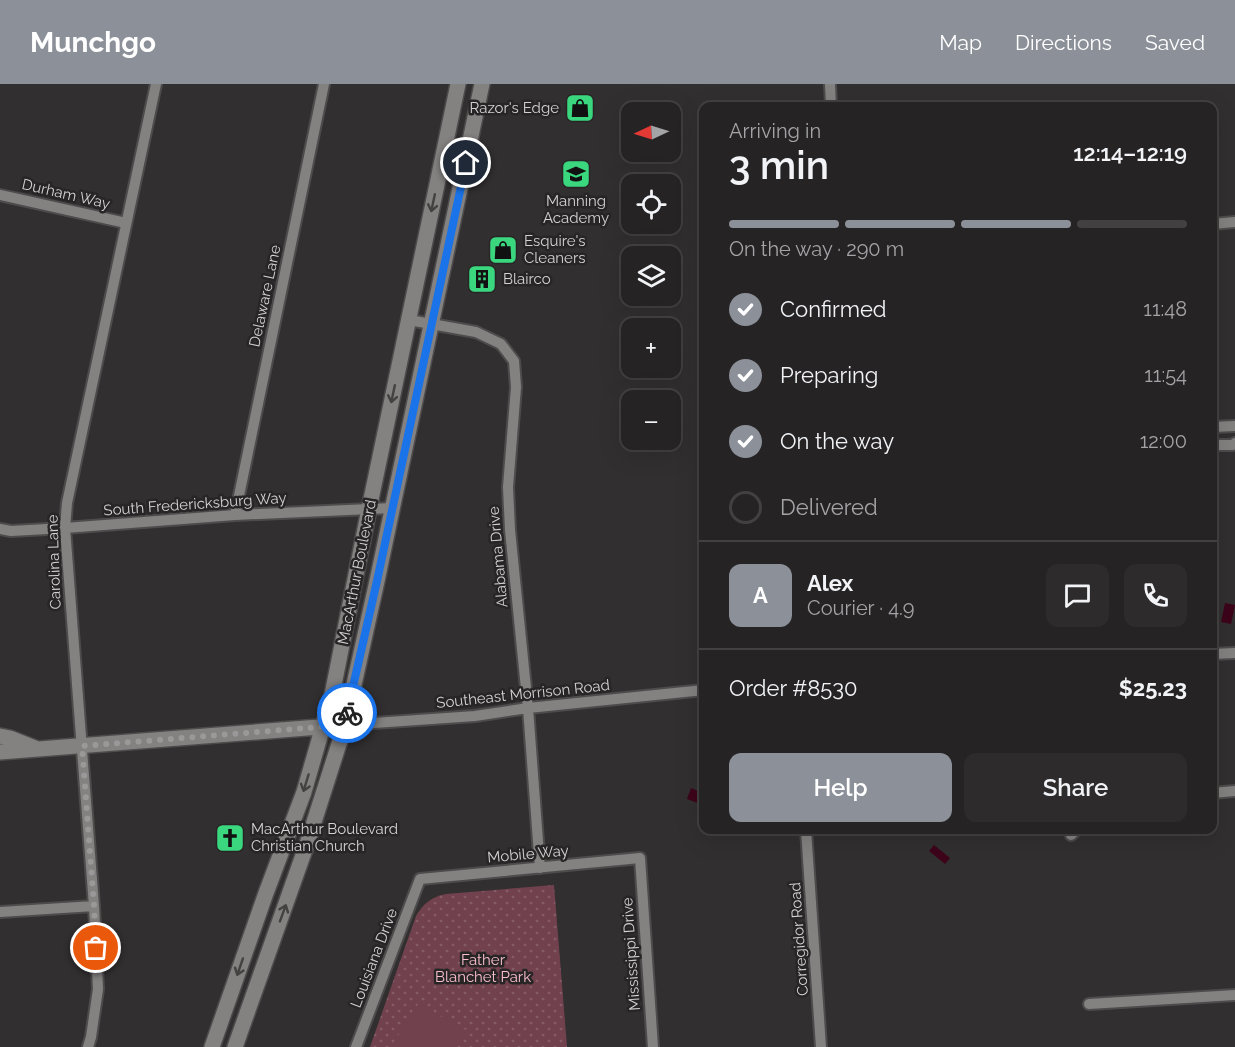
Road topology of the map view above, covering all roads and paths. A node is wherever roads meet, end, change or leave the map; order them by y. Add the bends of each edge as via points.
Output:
1 (156, 84) edge
2 (324, 84) edge
3 (458, 84) edge
4 (482, 84) edge
5 (830, 84) edge
6 (831, 102) edge
7 (0, 195) edge
8 (1235, 222) edge
9 (126, 223) junction
10 (1217, 223) edge
11 (409, 320) junction
12 (432, 324) junction
13 (1235, 426) edge
14 (1217, 427) edge
15 (1235, 443) edge
16 (1217, 445) edge
17 (392, 508) junction
18 (369, 509) junction
19 (235, 514) junction
20 (65, 528) junction
21 (0, 529) edge
22 (1235, 653) edge
23 (1217, 654) edge
24 (699, 691) edge
25 (528, 708) junction
26 (345, 725) junction
27 (322, 727) junction
28 (0, 736) edge
29 (82, 746) junction
30 (38, 750) junction
31 (0, 752) edge
32 (1235, 791) edge
33 (1217, 793) edge
34 (806, 834) edge
35 (640, 858) joint
36 (540, 868) junction
37 (420, 879) joint
38 (94, 906) junction
39 (0, 912) edge
40 (1235, 995) edge
41 (1089, 1004) dead end
42 (88, 1047) edge
43 (212, 1047) edge
44 (236, 1047) edge
45 (356, 1047) edge
46 (653, 1047) edge
47 (821, 1047) edge

1 - 9 street, Carolina Lane
2 - 19 street, Delaware Lane
3 -> 11 street, MacArthur Boulevard
4 - 12 street, MacArthur Boulevard
5 - 6 street
7 - 9 street, Durham Way
8 - 10 street
9 - 20 street, Carolina Lane
11 - 12 street, Alabama Drive
11 -> 18 street, MacArthur Boulevard
12 - 17 street, MacArthur Boulevard
12 - 25 street, Alabama Drive via 476,332 501,344 514,361 516,387 508,487
13 - 14 street
15 - 16 street
17 - 18 street, South Fredericksburg Way
17 - 26 street, MacArthur Boulevard
18 - 19 street, South Fredericksburg Way
18 - 27 street, MacArthur Boulevard via 332,695
19 - 20 street, South Fredericksburg Way
20 - 21 street, South Fredericksburg Way
20 - 29 street, Carolina Lane
22 - 23 street
24 - 25 street, Southeast Morrison Road
25 - 26 street, Southeast Morrison Road via 475,716
25 - 36 street, Alabama Drive
26 - 27 street
44 -> 26 street, MacArthur Boulevard
27 - 29 street
27 -> 43 street, MacArthur Boulevard via 304,792
28 - 30 street
29 - 30 street
29 - 38 street, Carolina Lane
30 - 31 street
32 - 33 street
34 - 47 street, Corregidor Road
35 - 36 street, Mobile Way
35 - 46 street, Mississippi Drive
36 - 37 street, Mobile Way
37 - 45 street, Louisiana Drive
38 - 39 street
38 - 42 street, Carolina Lane via 98,990
40 - 41 street

